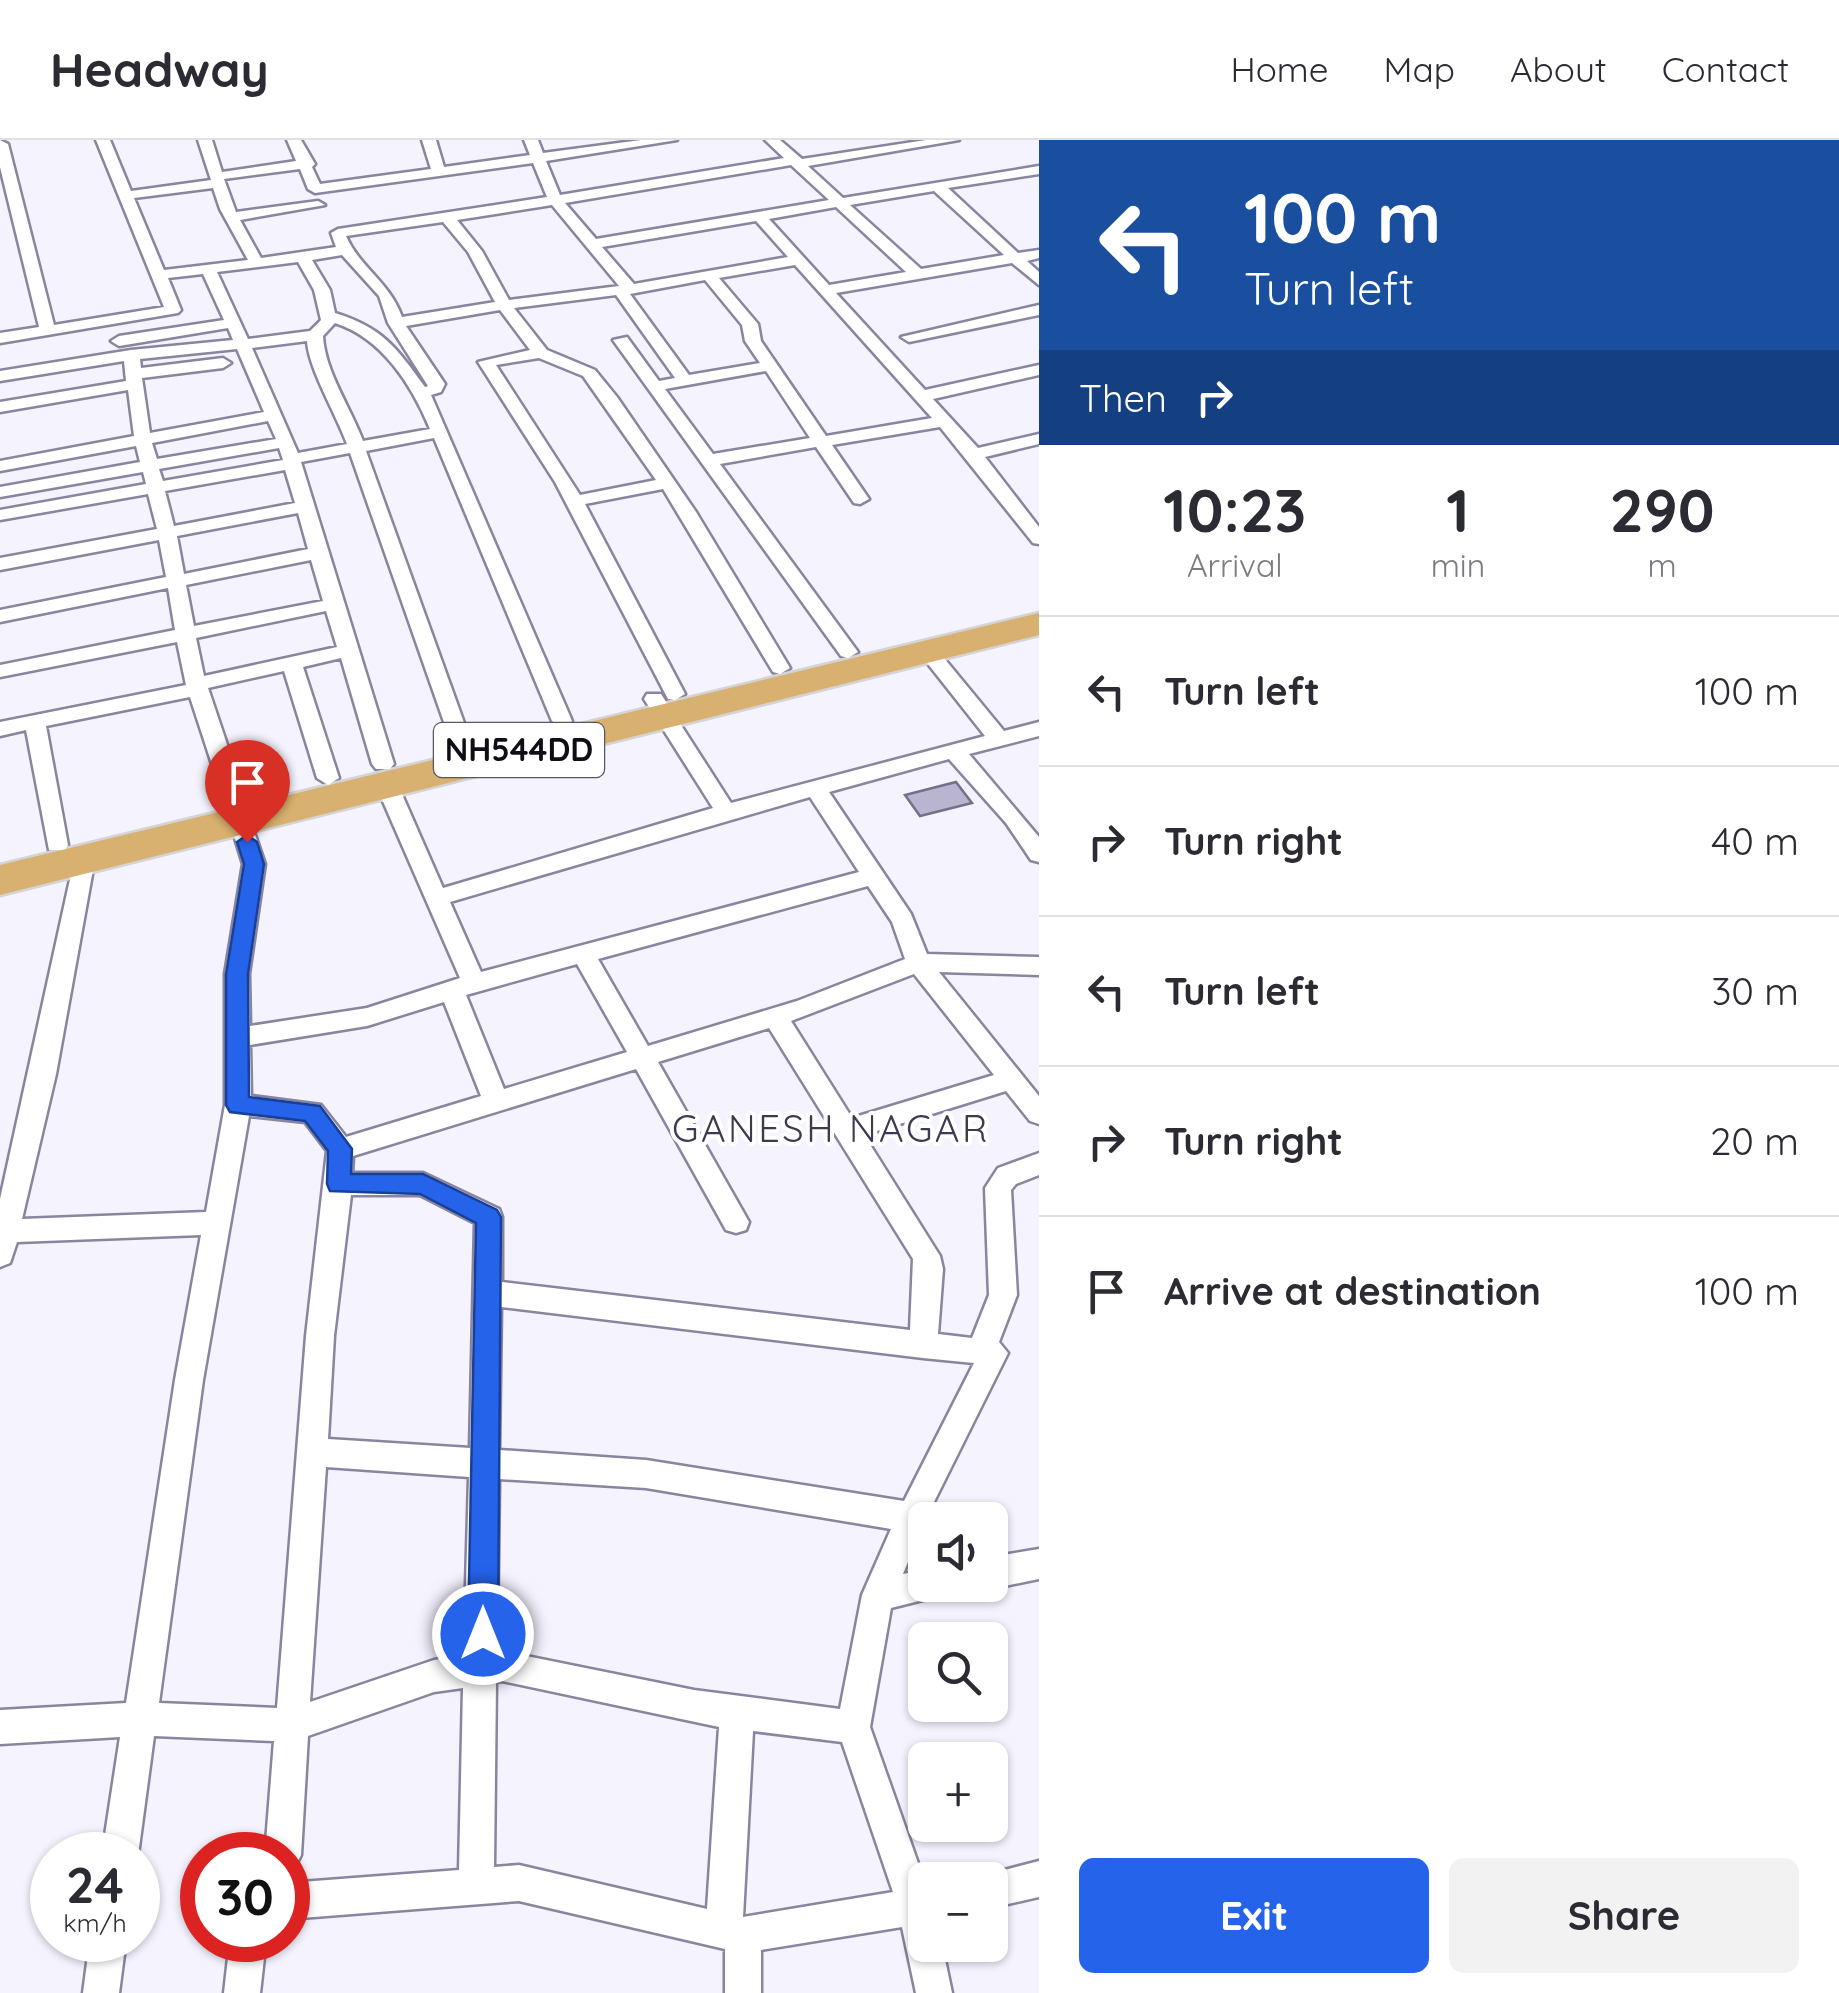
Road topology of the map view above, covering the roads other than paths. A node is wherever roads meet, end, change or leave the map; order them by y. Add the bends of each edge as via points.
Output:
1 (103, 140) edge
2 (205, 140) edge
3 (294, 140) edge
4 (429, 140) edge
5 (530, 140) edge
6 (670, 140) edge
7 (772, 140) edge
8 (952, 140) edge
9 (2, 143) edge
10 (626, 143) edge
11 (876, 145) edge
12 (540, 158) junction
13 (798, 161) junction
14 (896, 163) dead end
15 (308, 164) junction
16 (439, 172) junction
17 (1037, 172) edge
18 (910, 176) dead end
19 (220, 180) junction
20 (931, 187) junction
21 (129, 196) junction
22 (317, 197) junction
23 (555, 200) junction
24 (838, 203) junction
25 (759, 216) junction
26 (231, 217) junction
27 (446, 218) junction
28 (338, 234) junction
29 (592, 244) junction
30 (345, 250) junction
31 (1039, 254) edge
32 (303, 258) junction
33 (1013, 259) junction
34 (796, 260) junction
35 (257, 263) junction
36 (208, 269) junction
37 (159, 274) junction
38 (918, 275) junction
39 (708, 276) junction
40 (1039, 280) edge
41 (624, 289) junction
42 (824, 290) junction
43 (504, 305) junction
44 (1039, 310) edge
45 (328, 316) junction
46 (233, 322) junction
47 (396, 323) junction
48 (48, 330) junction
49 (315, 335) junction
50 (909, 337) dead end
51 (0, 338) edge
52 (620, 340) dead end
53 (122, 352) junction
54 (246, 352) junction
55 (0, 353) edge
56 (540, 353) junction
57 (769, 366) junction
58 (1039, 370) edge
59 (0, 376) edge
60 (685, 381) junction
61 (657, 386) junction
62 (420, 393) junction
63 (922, 396) junction
64 (0, 407) edge
65 (274, 415) junction
66 (944, 421) junction
67 (440, 432) junction
68 (1039, 439) edge
69 (143, 440) junction
70 (820, 440) junction
71 (355, 448) junction
72 (974, 454) junction
73 (290, 455) junction
74 (710, 460) junction
75 (150, 465) junction
76 (0, 466) edge
77 (667, 483) junction
78 (156, 488) junction
79 (0, 492) edge
80 (860, 499) dead end
81 (574, 501) junction
82 (1039, 506) edge
83 (304, 507) junction
84 (1014, 512) junction
85 (0, 515) edge
86 (167, 532) junction
87 (1039, 539) edge
88 (318, 553) junction
89 (0, 564) edge
90 (176, 580) junction
91 (335, 604) junction
92 (1039, 607) edge
93 (0, 616) edge
94 (1039, 624) edge
95 (186, 633) junction
96 (350, 650) junction
97 (927, 650) junction
98 (848, 652) junction
99 (292, 663) junction
100 (780, 668) junction
101 (0, 672) edge
102 (197, 686) junction
103 (664, 702) junction
104 (35, 721) junction
105 (562, 721) junction
106 (0, 728) edge
107 (1039, 729) edge
108 (999, 739) junction
109 (462, 745) junction
110 (954, 751) junction
111 (384, 774) junction
112 (328, 778) junction
113 (815, 788) junction
114 (238, 810) junction
115 (726, 812) junction
116 (71, 852) junction
117 (1039, 854) edge
118 (0, 860) edge
119 (874, 876) junction
120 (0, 880) edge
121 (438, 898) junction
122 (584, 955) junction
123 (918, 963) junction
124 (1039, 966) edge
125 (463, 987) junction
126 (776, 1016) junction
127 (237, 1038) junction
128 (641, 1056) junction
129 (1011, 1080) junction
130 (496, 1102) junction
131 (238, 1105) junction
132 (1039, 1114) edge
133 (847, 1130) junction
134 (340, 1149) junction
135 (1039, 1164) edge
136 (339, 1184) junction
137 (736, 1222) dead end
138 (217, 1224) junction
139 (3, 1243) edge
140 (487, 1293) junction
141 (923, 1345) junction
142 (981, 1352) junction
143 (312, 1452) junction
144 (484, 1464) junction
145 (920, 1502) edge
146 (908, 1516) edge
147 (908, 1526) edge
148 (1039, 1564) edge
149 (1008, 1570) edge
150 (908, 1589) edge
151 (878, 1594) junction
152 (483, 1669) junction
153 (737, 1712) junction
154 (138, 1719) junction
155 (292, 1725) junction
156 (0, 1727) edge
157 (854, 1727) junction
158 (123, 1832) edge
159 (284, 1832) edge
160 (908, 1873) edge
161 (1039, 1879) edge
162 (476, 1886) junction
163 (1008, 1886) edge
164 (310, 1900) edge
165 (908, 1908) edge
166 (734, 1933) junction
167 (106, 1962) edge
168 (246, 1962) edge
169 (929, 1962) edge
170 (102, 1993) edge
171 (242, 1993) edge
172 (743, 1993) edge
173 (934, 1993) edge

1 - 21 street
2 - 19 street
3 - 15 street
4 - 16 street
5 - 12 street
6 - 10 street
7 - 13 street
8 - 11 street
9 - 48 street
10 - 12 street
11 - 13 street
11 - 14 street
12 - 16 street
12 - 23 street
13 - 23 street
13 - 24 street
15 - 19 street
15 - 22 street
16 - 22 street
17 - 20 street
18 - 20 street
19 - 21 street
19 - 26 street
20 - 24 street
20 - 33 street
21 - 37 street
22 - 26 street
22 - 28 street
23 - 27 street
23 - 29 street
24 - 25 street
24 - 38 street
25 - 29 street
25 - 34 street
26 - 35 street
27 - 28 street
27 - 43 street via 475,251
28 - 30 street
29 - 41 street
30 - 32 street
30 - 47 street via 386,295
31 - 33 street
32 - 35 street
32 - 45 street
33 - 38 street
33 - 40 street
34 - 39 street
34 - 42 street
35 - 36 street
36 - 37 street
36 - 46 street
37 - 53 street via 173,310
38 - 42 street
39 - 41 street
39 - 57 street via 750,324 752,341
41 - 43 street
41 - 60 street
42 - 63 street
43 - 47 street
43 - 56 street
44 - 50 street
45 - 49 street
45 - 62 street via 360,326 385,344
46 - 53 street
46 - 54 street
47 - 62 street via 437,384
48 - 51 street
48 - 53 street
49 - 54 street
49 - 71 street via 316,357
52 - 61 street
53 - 54 street
53 - 55 street
53 - 59 street
53 - 64 street
53 - 69 street
54 - 65 street
56 - 77 street via 589,373
56 - 81 street via 486,362
57 - 60 street
57 - 70 street
58 - 63 street
60 - 61 street
61 - 74 street
62 - 67 street
63 - 66 street
65 - 69 street
65 - 73 street
66 - 70 street
66 - 72 street
67 - 71 street
67 - 105 street
68 - 72 street
69 - 75 street
69 - 76 street
70 - 74 street
70 - 80 street
71 - 73 street
71 - 109 street
72 - 84 street
73 - 75 street
73 - 78 street
73 - 83 street
74 - 98 street
75 - 78 street
75 - 79 street
77 - 81 street
77 - 100 street
78 - 85 street
78 - 86 street
81 - 103 street via 607,558
82 - 84 street
83 - 86 street
83 - 88 street
84 - 87 street
86 - 89 street
86 - 90 street
88 - 90 street
88 - 91 street
90 - 93 street
90 - 95 street
91 - 95 street
91 - 96 street
92 - 98 highway, NH544DD
94 - 97 highway, NH544DD
95 - 101 street
95 - 102 street
96 - 99 street
96 - 111 street
97 - 103 highway, NH544DD
97 - 108 street
98 - 100 highway, NH544DD
99 - 102 street
99 - 112 street
100 - 103 highway, NH544DD
102 - 104 street
102 - 114 street
103 - 105 highway, NH544DD
103 - 111 highway, NH544DD
103 - 115 street
104 - 106 street
104 - 116 street
105 - 109 highway, NH544DD
107 - 108 street
108 - 110 street
109 - 111 highway, NH544DD
110 - 113 street
110 - 117 street
111 - 112 highway, NH544DD
111 - 114 highway, NH544DD
111 - 121 street
112 - 114 highway, NH544DD
113 - 115 street
113 - 119 street
114 - 116 highway, NH544DD
114 - 127 street via 254,864 237,974
115 - 121 street
116 - 118 highway, NH544DD
116 - 120 highway, NH544DD
116 - 139 street via 43,1074
119 - 122 street
119 - 123 street via 903,920
121 - 125 street
122 - 125 street
122 - 128 street
123 - 124 street
123 - 126 street
123 - 129 street
125 - 127 street via 367,1018
125 - 130 street
126 - 128 street
126 - 133 street
127 - 131 street
128 - 130 street
128 - 137 street
129 - 132 street
129 - 133 street
130 - 134 street
131 - 134 street via 312,1112
131 - 138 street
133 - 141 street via 926,1256
134 - 136 street
135 - 142 street via 1006,1176 998,1188 1004,1295
136 - 140 street via 423,1184 488,1217
136 - 143 street
138 - 139 street
138 - 154 street
140 - 141 street
140 - 144 street
141 - 142 street
142 - 145 street via 994,1353
143 - 144 street
143 - 155 street
144 - 146 street via 646,1474
144 - 152 street
147 - 151 street
148 - 149 street
150 - 151 street
151 - 157 street
152 - 153 street via 502,1666
152 - 155 street via 434,1676
152 - 162 street
153 - 157 street
153 - 166 street
154 - 155 street
154 - 156 street
154 - 158 street
155 - 159 street
157 - 160 street
161 - 163 street
162 - 164 street
162 - 166 street via 520,1883
165 - 166 street
166 - 172 street
167 - 170 street
168 - 171 street
169 - 173 street

